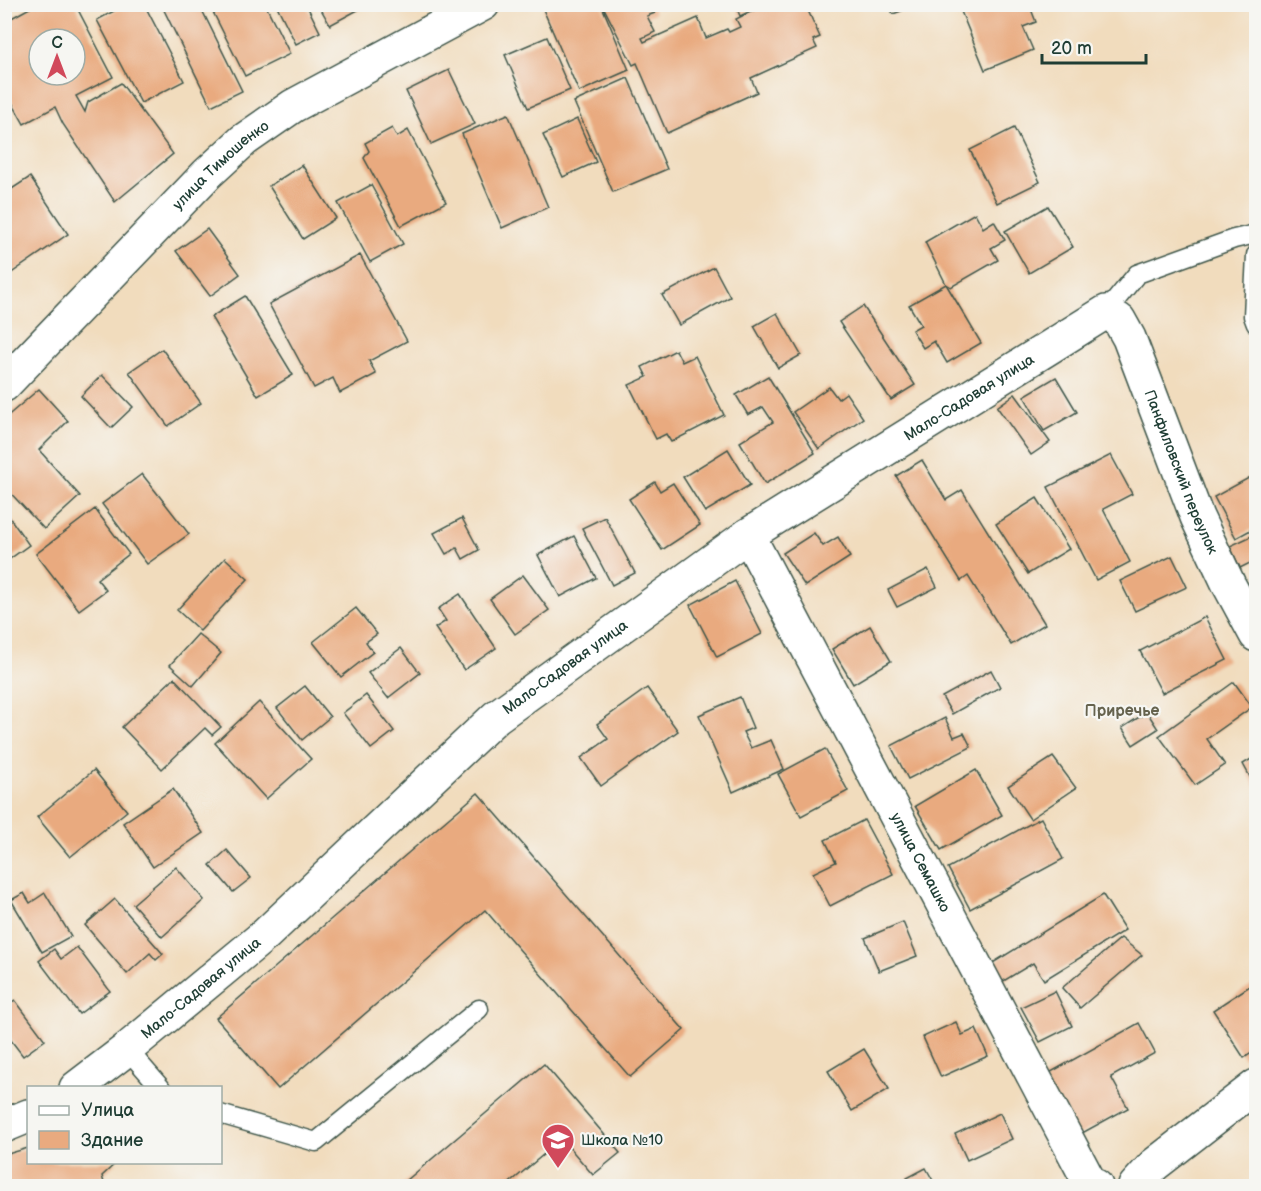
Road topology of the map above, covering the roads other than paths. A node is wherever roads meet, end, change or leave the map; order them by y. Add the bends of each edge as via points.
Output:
1 (467, 8) edge
2 (1257, 234) edge
3 (1257, 255) edge
4 (1106, 312) junction
5 (1257, 324) edge
6 (4, 385) edge
7 (748, 535) junction
8 (1257, 634) edge
9 (479, 1009) dead end
10 (127, 1049) junction
11 (79, 1086) edge
12 (159, 1086) edge
13 (1257, 1086) edge
14 (222, 1115) edge
15 (27, 1116) edge
16 (4, 1126) edge
17 (1096, 1186) edge
18 (1135, 1186) edge

1 - 6 street, улица Тимошенко via 292,106 244,140
2 - 4 lane via 1137,274
3 - 5 lane via 1253,316
4 - 7 street, Мало-Садовая улица
4 - 8 street, Панфиловский переулок via 1119,320 1129,338 1197,518
7 - 10 street, Мало-Садовая улица via 496,717 266,934
7 - 17 street, улица Семашко via 1090,1183
9 - 14 lane via 316,1142
10 - 11 street, Мало-Садовая улица
10 - 12 lane
13 - 18 street via 1154,1166
15 - 16 street

